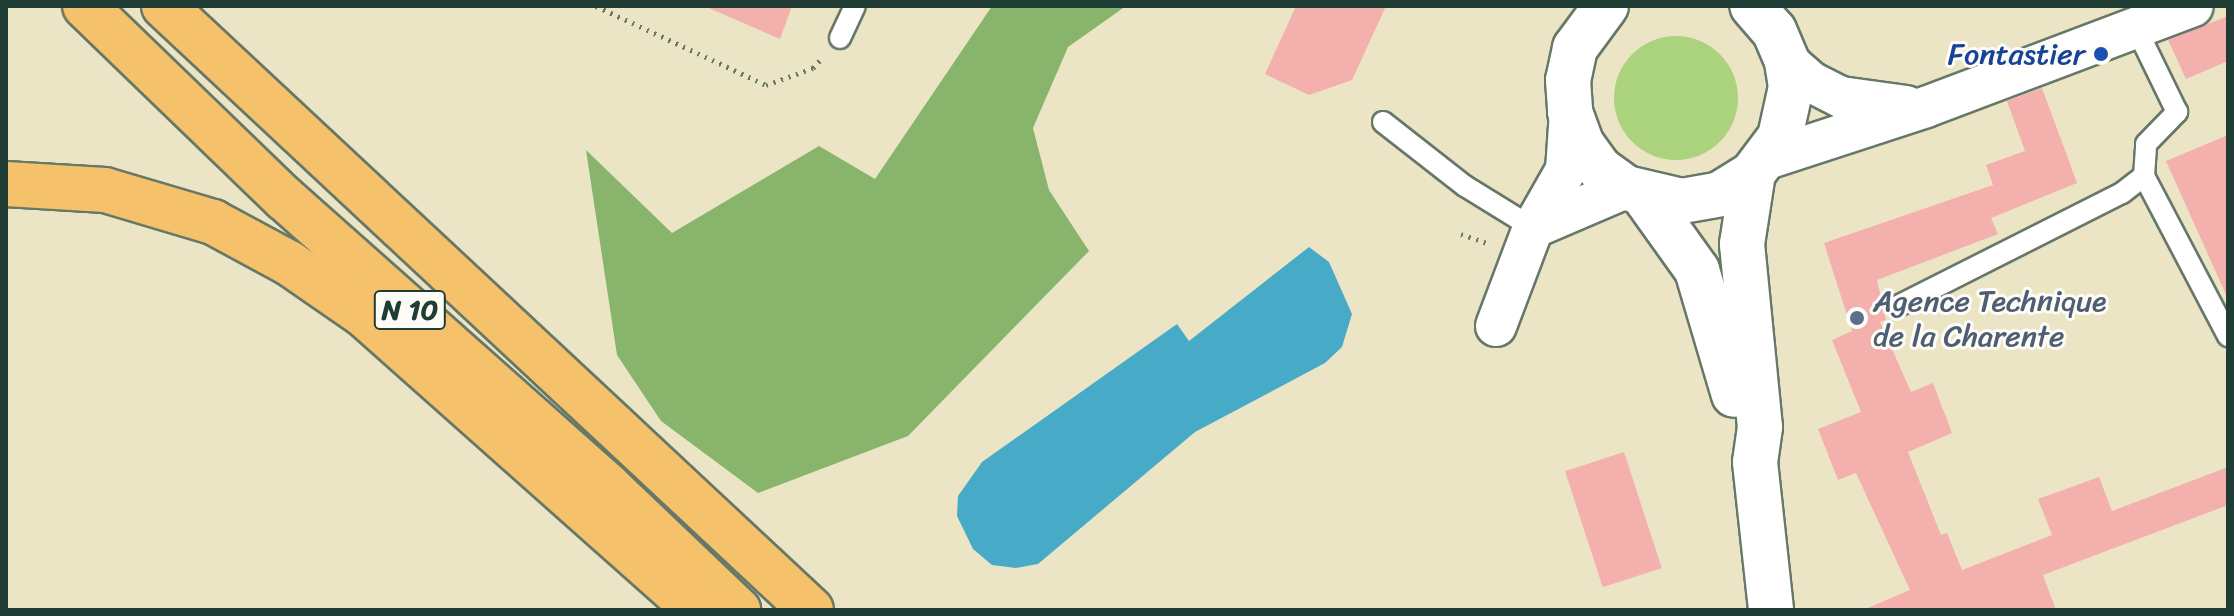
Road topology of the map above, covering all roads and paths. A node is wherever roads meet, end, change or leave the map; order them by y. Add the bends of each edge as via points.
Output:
1 (85, 6) edge
2 (164, 6) edge
3 (188, 6) edge
4 (596, 6) edge
5 (855, 6) edge
6 (2193, 6) edge
7 (1597, 11) edge
8 (1772, 26) edge
9 (2135, 26) junction
10 (840, 38) joint
11 (1926, 107) junction
12 (1570, 112) junction
13 (1383, 122) dead end
14 (1760, 166) junction
15 (2144, 176) junction
16 (6, 184) edge
17 (1635, 192) junction
18 (1533, 228) junction
19 (417, 243) junction
20 (1898, 306) dead end
21 (1496, 326) dead end
22 (2228, 336) edge
23 (1755, 462) junction
24 (697, 610) edge
25 (738, 610) edge
26 (811, 610) edge
27 (1771, 610) edge

1 - 25 highway, N 10 via 284,198 608,486
2 - 19 highway, N 10
3 - 19 highway
4 - 10 path via 766,85 813,68
5 - 10 lane
6 - 9 street
7 - 12 street via 1570,69
8 - 11 street via 1811,82 1841,97
8 - 14 street via 1788,112
9 - 11 street
9 - 15 lane via 2177,112 2146,144
11 - 14 street
12 - 17 street via 1581,143 1600,169
12 - 18 street via 1566,170
13 - 18 lane via 1465,186
14 - 17 street via 1720,194 1682,201
14 - 23 street via 1742,244 1760,427
15 - 20 lane via 2122,193
15 - 22 lane
16 - 24 highway via 105,190 213,222 289,263 363,314
17 - 18 street
17 - 23 street via 1680,241 1710,299
18 - 21 street
19 - 26 highway, N 10
23 - 27 street

